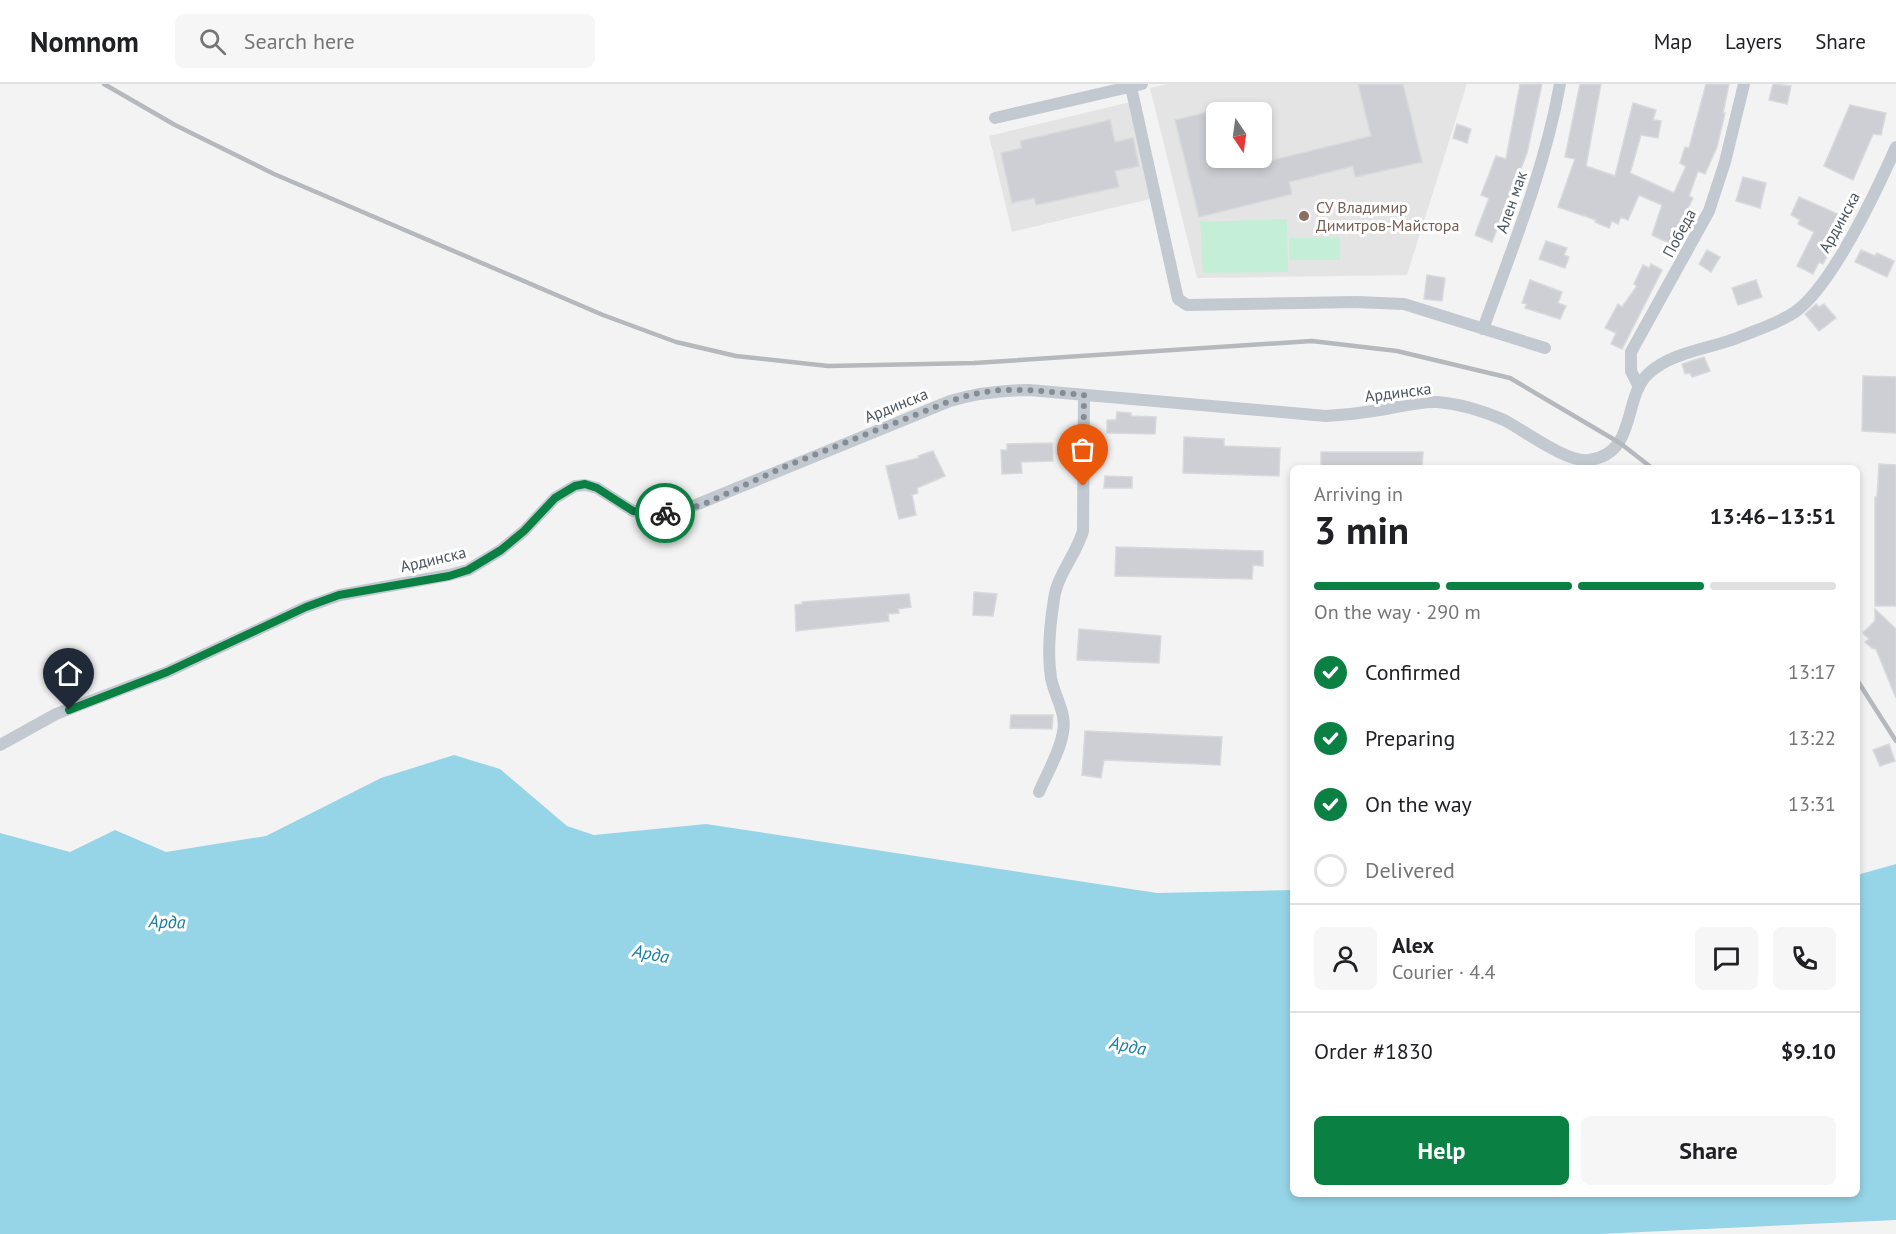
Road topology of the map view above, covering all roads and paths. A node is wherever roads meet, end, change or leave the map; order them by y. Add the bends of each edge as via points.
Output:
1 (1560, 84) edge
2 (1744, 84) edge
3 (1136, 85) edge
4 (995, 118) dead end
5 (1896, 147) edge
6 (1483, 329) junction
7 (1545, 348) dead end
8 (1639, 387) junction
9 (1084, 395) junction
10 (1604, 454) junction
11 (1598, 465) edge
12 (0, 745) edge
13 (1039, 792) dead end

1 - 6 street, Ален мак via 1540,168
2 - 8 street, Победа via 1709,211 1631,352 1631,371
3 - 4 street
3 - 6 street via 1178,298 1187,305 1404,304
5 - 8 street, Ардинска via 1839,258 1811,298 1779,321 1669,360 1648,374
6 - 7 street
8 - 10 street, Ардинска via 1620,443
9 - 10 street, Ардинска via 1326,416 1437,402 1474,408 1576,460
9 - 12 street, Ардинска via 999,390 965,397 681,511 633,511 597,488 575,486 555,498 501,550 468,570 350,593 306,607 167,672 56,714
9 - 13 street via 1083,531 1054,597 1049,661 1064,730
10 - 11 street

